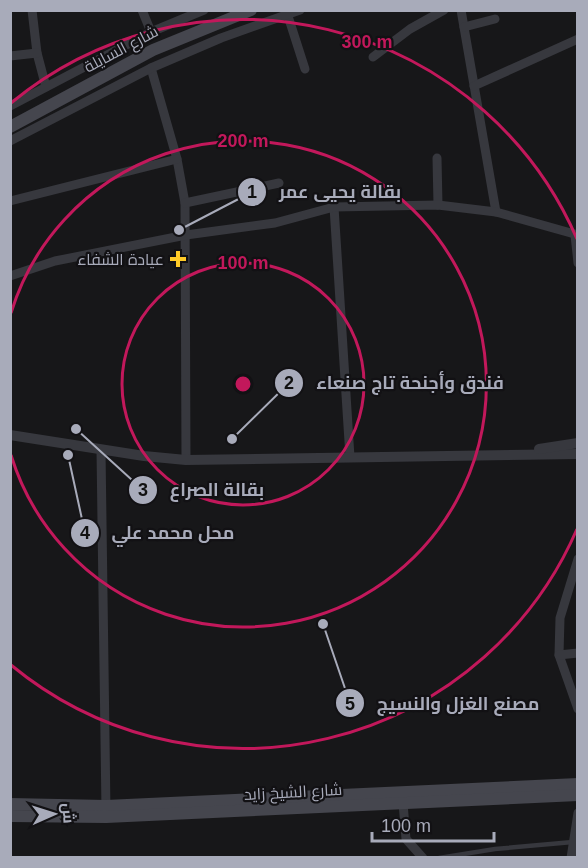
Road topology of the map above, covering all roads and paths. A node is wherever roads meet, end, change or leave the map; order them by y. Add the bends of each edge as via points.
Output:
1 (32, 10) edge
2 (142, 10) edge
3 (204, 10) edge
4 (251, 10) edge
5 (300, 10) edge
6 (444, 10) edge
7 (461, 10) edge
8 (288, 16) junction
9 (495, 19) dead end
10 (464, 27) junction
11 (151, 32) junction
12 (578, 39) edge
13 (37, 53) junction
14 (10, 56) edge
15 (373, 57) dead end
16 (151, 68) junction
17 (305, 69) dead end
18 (474, 86) junction
19 (46, 87) junction
20 (10, 106) edge
21 (10, 127) edge
22 (10, 141) edge
23 (436, 158) dead end
24 (177, 159) junction
25 (279, 183) dead end
26 (10, 201) edge
27 (185, 203) junction
28 (438, 205) junction
29 (334, 207) junction
30 (496, 212) junction
31 (186, 235) junction
32 (577, 235) edge
33 (578, 263) edge
34 (10, 276) edge
35 (10, 435) edge
36 (578, 443) edge
37 (100, 450) junction
38 (524, 453) junction
39 (578, 454) edge
40 (350, 457) junction
41 (186, 460) junction
42 (578, 559) edge
43 (578, 653) edge
44 (559, 655) junction
45 (576, 699) edge
46 (578, 709) edge
47 (578, 784) edge
48 (578, 795) edge
49 (403, 803) junction
50 (10, 804) edge
51 (106, 811) junction
52 (578, 813) edge
53 (10, 816) edge
54 (573, 842) junction
55 (423, 858) edge
56 (439, 858) edge
57 (571, 858) edge

1 - 13 street
2 - 11 street
3 - 11 street
4 - 21 main road, شارع السايلة via 153,50
5 - 8 street
6 - 15 street
7 - 10 street
8 - 16 street
8 - 17 street
9 - 10 street
10 - 18 street
11 - 19 street
12 - 18 street
13 - 14 street
13 - 19 street
16 - 22 street
16 - 24 street
18 - 30 street
19 - 20 street
23 - 28 street
24 - 26 street
24 - 27 street
25 - 27 street
27 - 31 street
28 - 29 street
28 - 30 street
29 - 31 street via 275,223
29 - 40 street
30 - 32 street
31 - 34 street via 55,261
31 - 41 street
32 - 33 street
35 - 37 street
36 - 38 street
37 - 41 street
37 - 51 street
38 - 39 street
38 - 40 street
40 - 41 street
42 - 44 street via 560,618
43 - 44 street
44 - 45 street
45 - 46 street
47 - 51 main road
48 - 49 main road, شارع الشيخ زايد
49 - 51 main road, شارع الشيخ زايد
49 - 55 street via 406,839
50 - 51 main road
51 - 53 main road, شارع الشيخ زايد
52 - 54 street
54 - 56 lane
54 - 57 street

